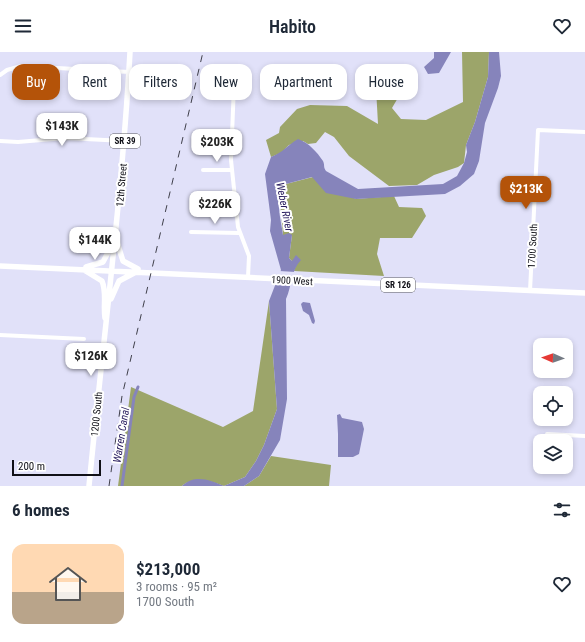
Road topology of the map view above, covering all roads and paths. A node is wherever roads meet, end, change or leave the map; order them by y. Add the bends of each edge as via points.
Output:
1 (130, 52) edge
2 (129, 64) edge
3 (129, 72) joint
4 (0, 75) edge
5 (233, 100) edge
6 (585, 132) edge
7 (0, 141) edge
8 (125, 141) junction
9 (203, 170) dead end
10 (231, 170) junction
11 (191, 232) dead end
12 (240, 233) junction
13 (116, 235) junction
14 (0, 266) edge
15 (82, 269) junction
16 (113, 270) junction
17 (137, 271) junction
18 (144, 272) junction
19 (248, 277) junction
20 (530, 291) junction
21 (585, 293) edge
22 (107, 311) junction
23 (106, 325) junction
24 (0, 335) edge
25 (84, 340) dead end
26 (573, 435) edge
27 (585, 436) edge
28 (89, 486) edge

1 - 2 main road, 12th Street / SR 39
3 - 4 street via 20,66
3 - 8 main road, 12th Street / SR 39
5 - 10 street
6 - 20 street, 1700 South via 538,130
7 - 8 street via 65,138
8 - 13 main road, 12th Street / SR 39
9 - 10 street
10 - 12 street
11 - 12 street
12 - 19 street via 249,256
13 - 15 main road via 103,262
13 - 16 main road, 12th Street / SR 39
13 - 18 main road via 122,261
14 - 15 main road, 1900 West / SR 126
15 - 16 main road, 1900 West / SR 126
15 - 23 main road via 102,281
16 - 17 main road, 1900 West / SR 126
16 - 22 main road, 1200 South / SR 39
17 - 18 main road, 1900 West / SR 126
17 - 22 main road via 119,281
18 - 19 main road, 1900 West / SR 126
19 - 20 main road, 1900 West / SR 126
20 - 21 main road, 1900 West / SR 126
22 - 23 main road, 1200 South / SR 39
23 - 28 main road, 1200 South / SR 39
24 - 25 street
26 - 27 street

